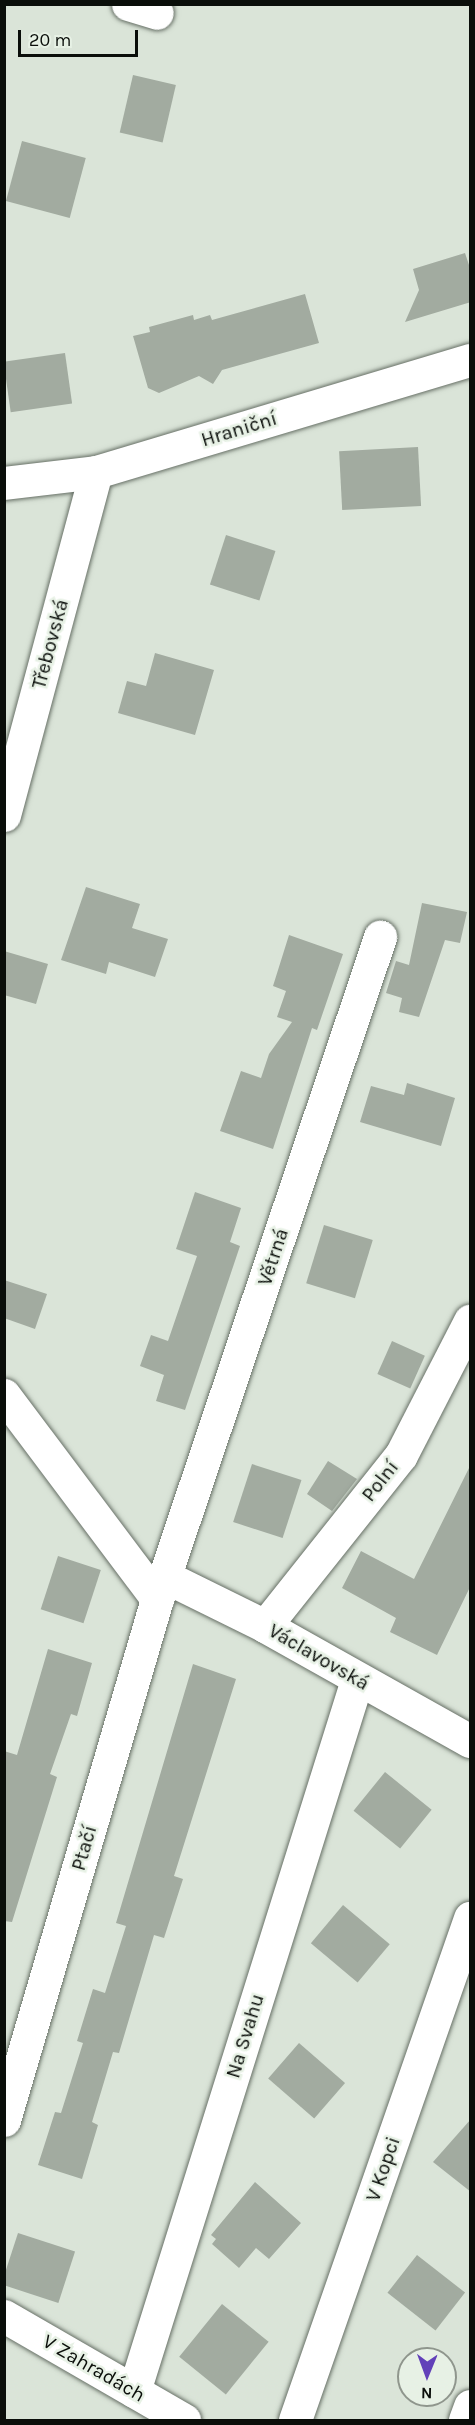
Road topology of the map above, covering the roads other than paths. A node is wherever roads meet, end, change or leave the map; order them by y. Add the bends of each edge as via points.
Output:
1 (471, 360) edge
2 (96, 472) junction
3 (4, 483) edge
4 (4, 815) edge
5 (380, 937) dead end
6 (471, 1321) edge
7 (4, 1395) edge
8 (162, 1588) junction
9 (266, 1626) junction
10 (357, 1680) junction
11 (471, 1741) edge
12 (471, 1918) edge
13 (4, 2120) edge
14 (4, 2316) edge
15 (134, 2391) junction
16 (471, 2406) edge
17 (184, 2421) edge
18 (295, 2421) edge
19 (465, 2421) edge

1 - 2 street, Hraniční
2 - 3 street, Hraniční
2 - 4 street, Třebovská
5 - 8 street, Větrná
6 - 9 street, Polní via 401,1455
7 - 8 street, Václavovská
8 - 9 street, Václavovská
8 - 13 street, Ptačí
9 - 10 street, Václavovská
10 - 11 street, Václavovská
10 - 15 street, Na Svahu
12 - 18 street, V Kopci
14 - 15 street, V Zahradách
15 - 17 street, V Zahradách
16 - 19 street

